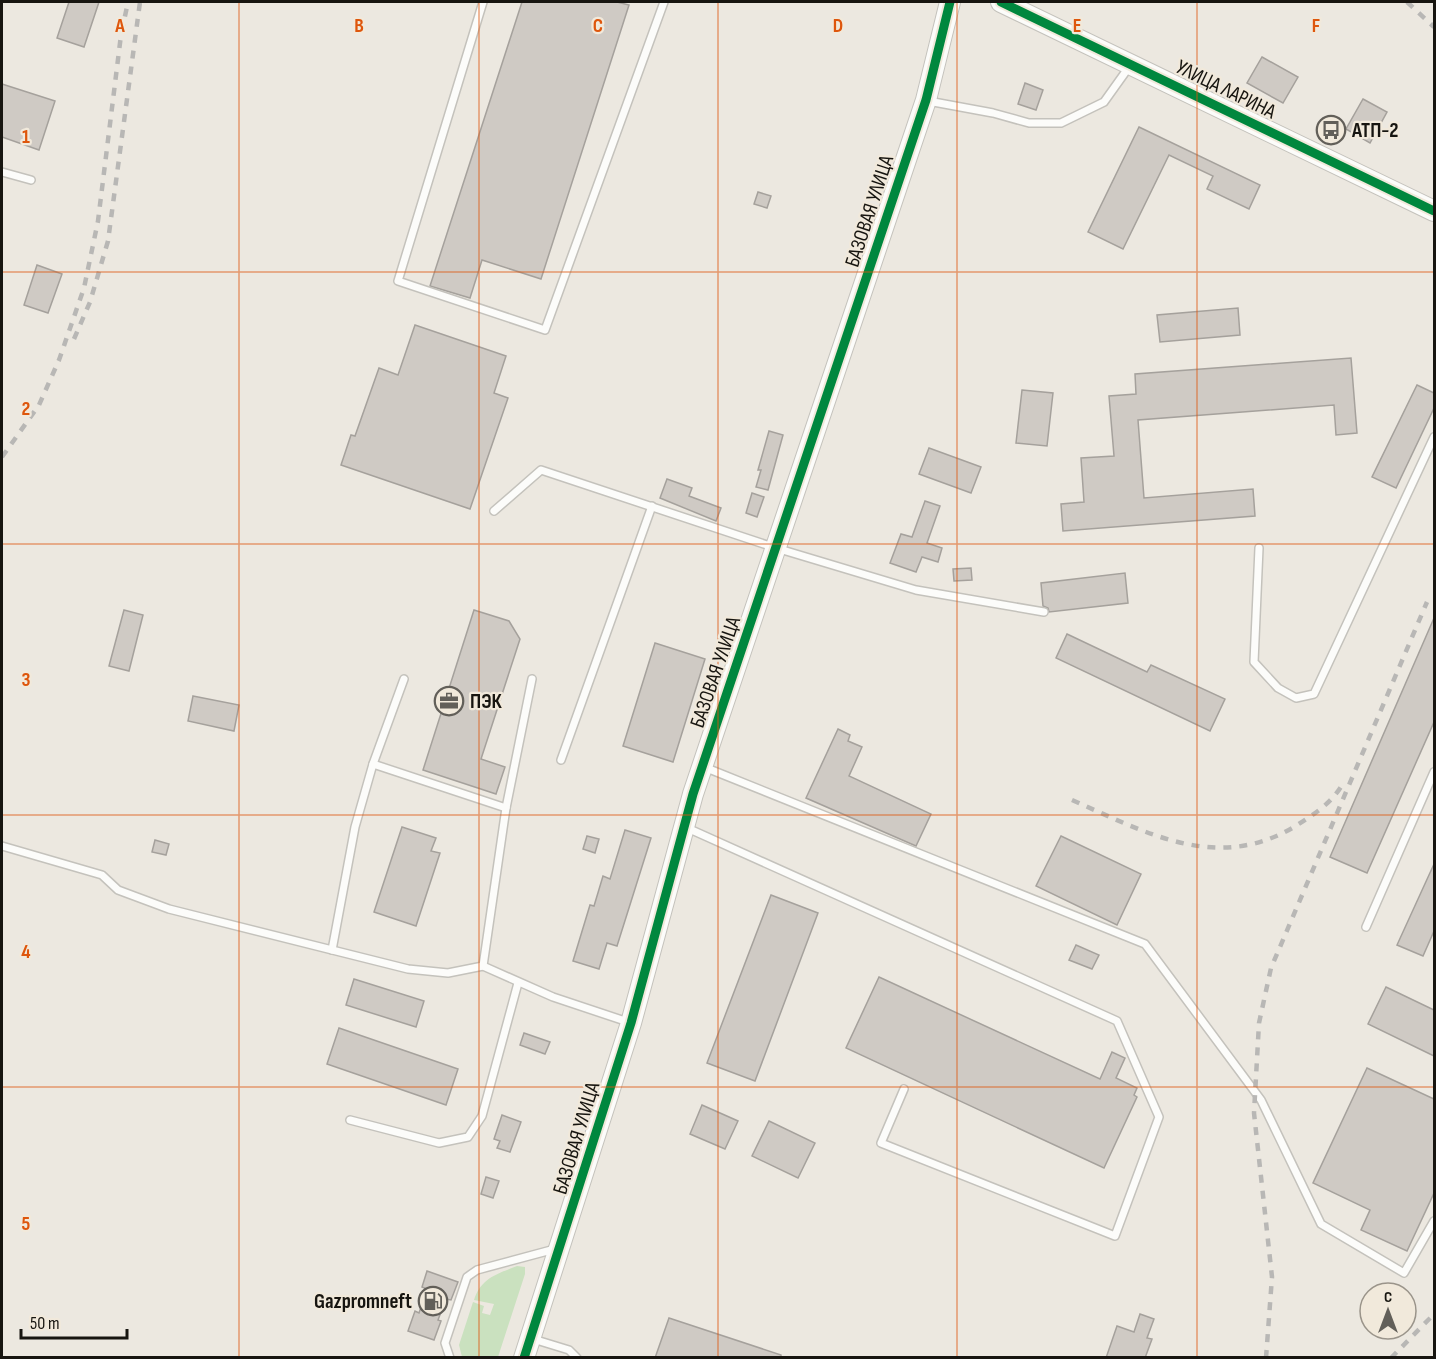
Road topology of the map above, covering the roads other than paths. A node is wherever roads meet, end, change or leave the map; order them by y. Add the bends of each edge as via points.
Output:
1 (483, 2) edge
2 (664, 2) edge
3 (950, 2) edge
4 (1001, 2) edge
5 (1131, 63) junction
6 (926, 100) junction
7 (2, 172) edge
8 (31, 180) dead end
9 (1434, 211) edge
10 (1434, 437) edge
11 (652, 506) junction
12 (494, 511) dead end
13 (776, 548) junction
14 (1259, 548) dead end
15 (1044, 612) dead end
16 (404, 679) dead end
17 (532, 679) dead end
18 (561, 760) dead end
19 (373, 764) junction
20 (702, 766) junction
21 (1434, 772) edge
22 (506, 808) junction
23 (683, 826) junction
24 (2, 846) edge
25 (1366, 927) dead end
26 (332, 950) junction
27 (483, 966) junction
28 (518, 983) junction
29 (631, 1023) junction
30 (904, 1089) dead end
31 (350, 1120) dead end
32 (1434, 1221) edge
33 (560, 1248) junction
34 (531, 1338) junction
35 (450, 1358) edge
36 (524, 1358) edge
37 (577, 1358) edge

1 - 2 lane via 398,281 545,330
3 - 6 street, БАЗОВАЯ УЛИЦА
4 - 5 street, УЛИЦА ЛАРИНА
5 - 6 lane via 1104,102 1061,123 1029,123
5 - 9 street, УЛИЦА ЛАРИНА
6 - 13 street, БАЗОВАЯ УЛИЦА
7 - 8 lane
10 - 14 lane via 1314,694 1296,698 1278,688 1254,662
11 - 12 lane via 541,470
11 - 13 lane
11 - 18 lane
13 - 15 lane via 916,590
13 - 20 street, БАЗОВАЯ УЛИЦА
16 - 19 lane
17 - 22 lane
19 - 22 lane
19 - 26 lane via 355,828
20 - 23 street, БАЗОВАЯ УЛИЦА
20 - 32 lane via 1145,944 1261,1100 1321,1224 1404,1273
21 - 25 lane
22 - 27 lane
23 - 29 street, БАЗОВАЯ УЛИЦА
23 - 30 lane via 1117,1021 1159,1117 1115,1236 881,1143
24 - 26 lane via 102,875 118,890 169,909
26 - 27 lane via 408,969 448,973
27 - 28 lane
28 - 29 lane
28 - 31 lane via 482,1116 468,1137 439,1143
29 - 33 street, БАЗОВАЯ УЛИЦА
33 - 34 street, БАЗОВАЯ УЛИЦА
33 - 35 lane via 477,1270 467,1277 445,1343
34 - 36 street, БАЗОВАЯ УЛИЦА
34 - 37 lane via 569,1350

